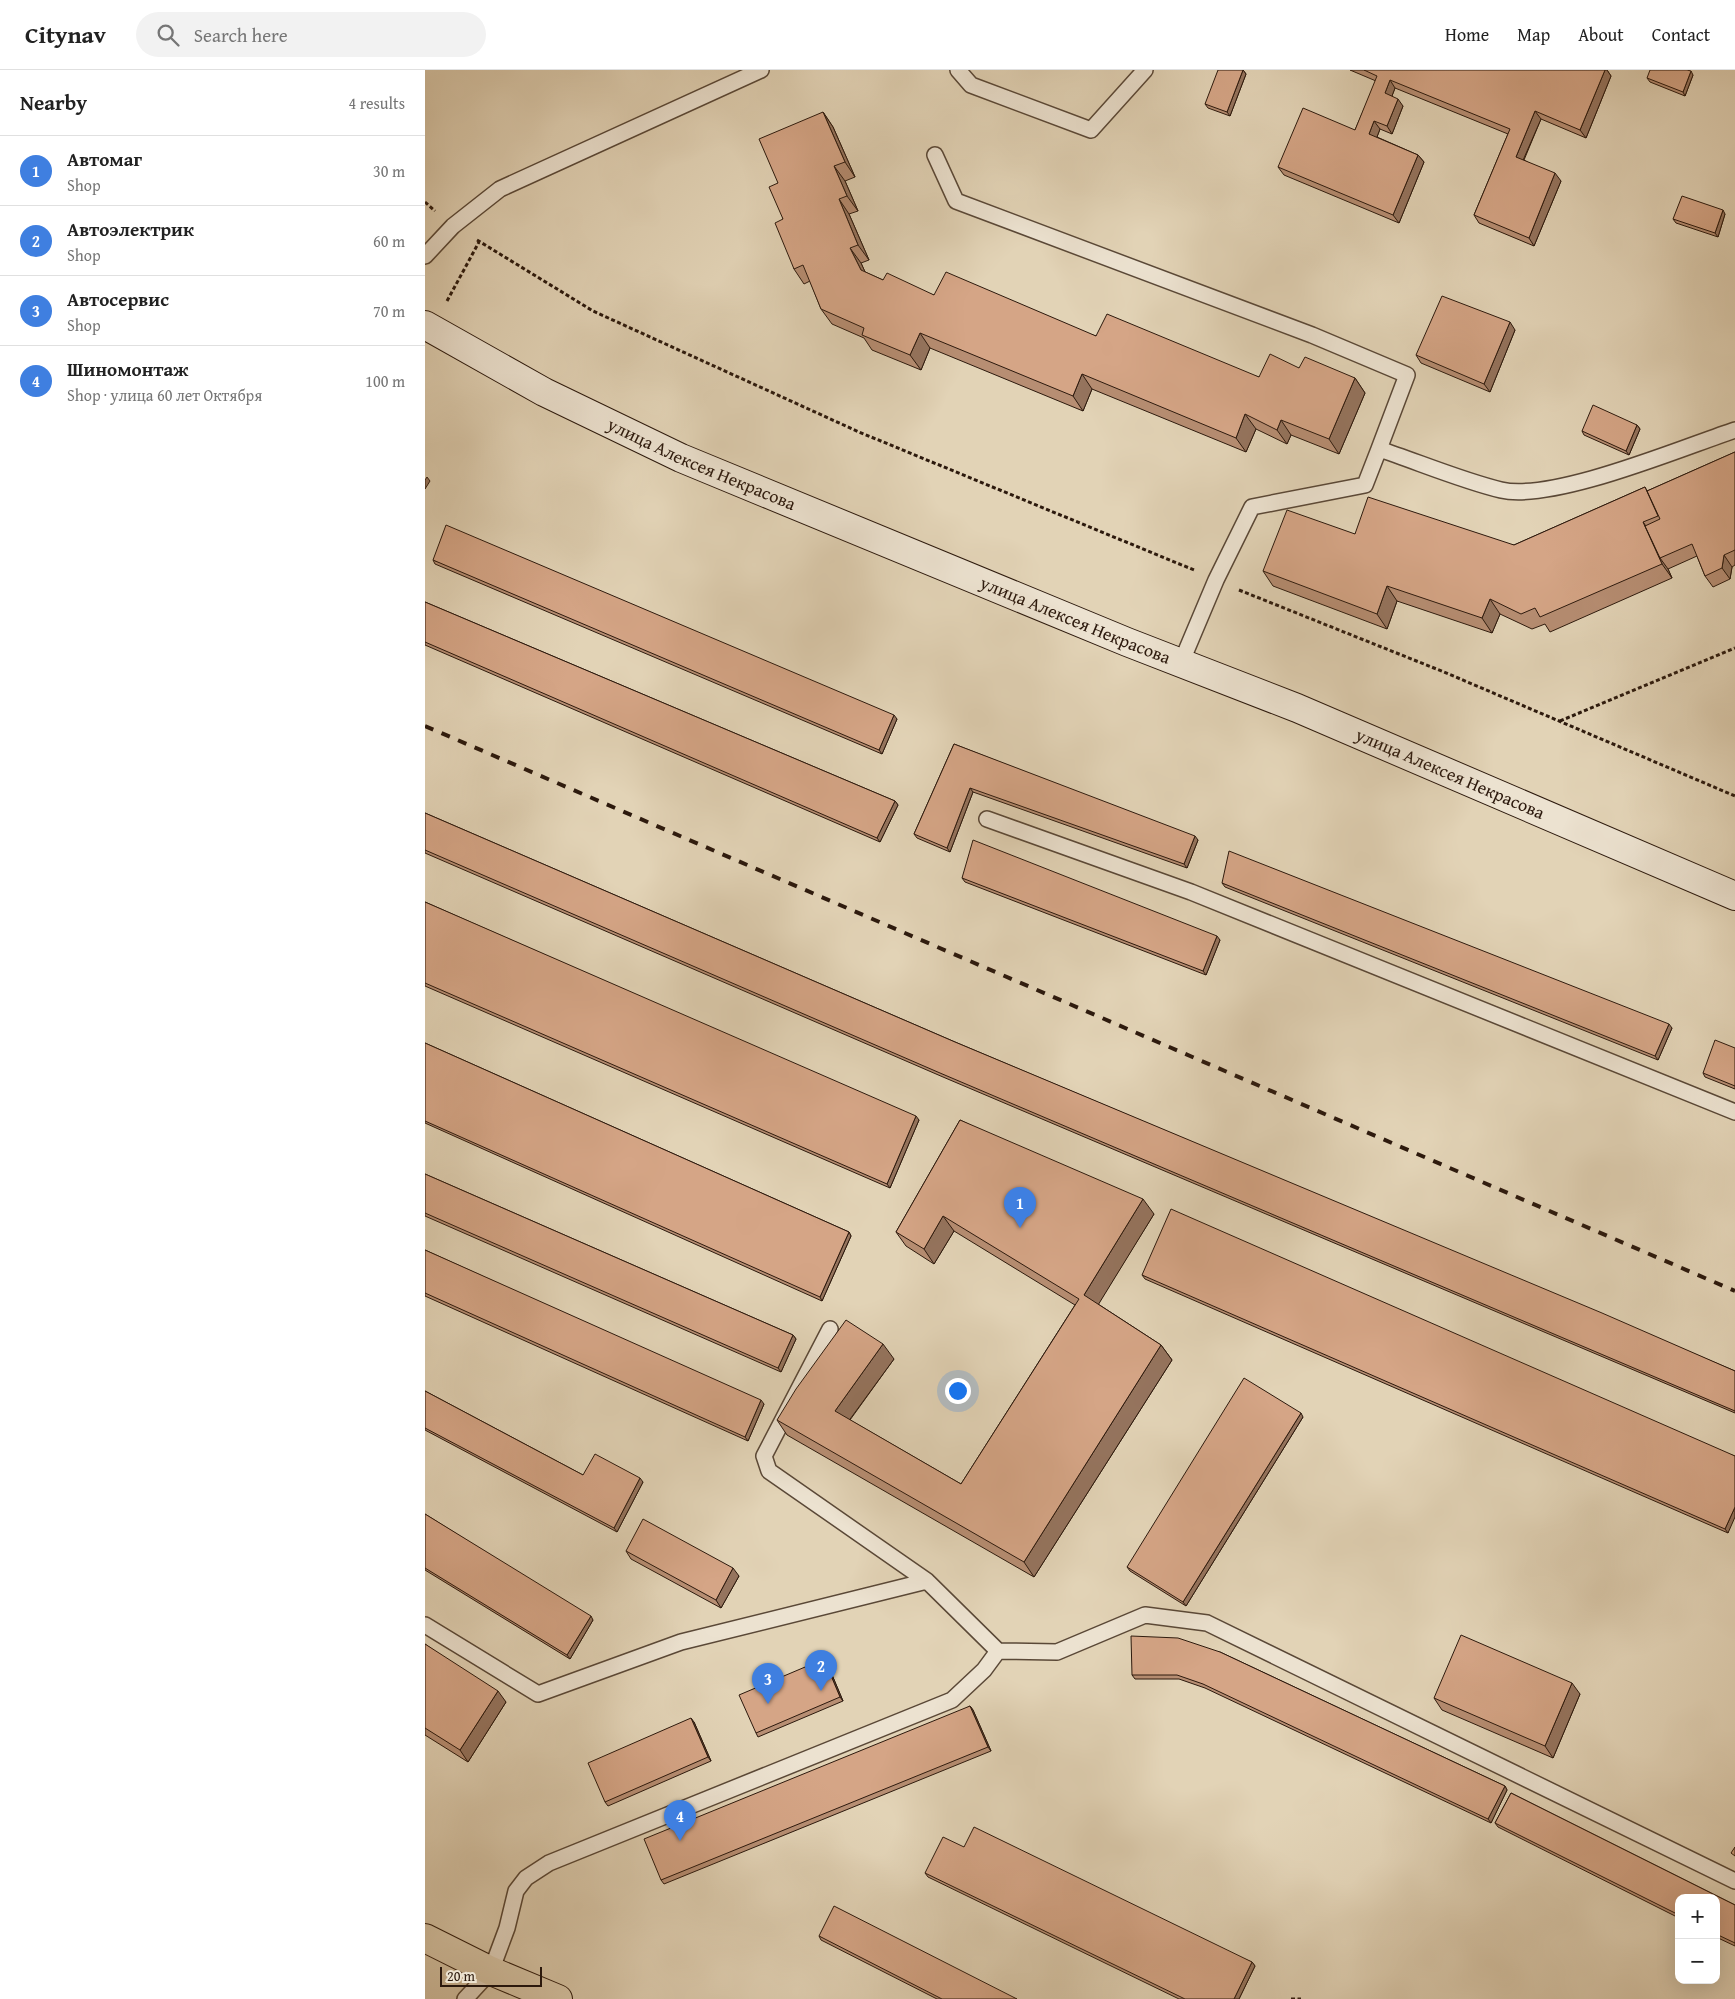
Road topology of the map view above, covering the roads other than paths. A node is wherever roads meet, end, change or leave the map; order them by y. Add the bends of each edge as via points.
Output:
1 (761, 70) edge
2 (958, 70) edge
3 (1145, 70) edge
4 (935, 155) dead end
5 (425, 256) edge
6 (428, 327) edge
7 (1735, 430) edge
8 (1379, 449) junction
9 (1181, 663) junction
10 (987, 819) dead end
11 (1735, 896) edge
12 (1735, 1112) edge
13 (831, 1329) dead end
14 (927, 1580) junction
15 (425, 1625) edge
16 (997, 1651) junction
17 (1735, 1881) edge
18 (425, 1938) edge
19 (491, 1970) junction
20 (465, 1999) edge
21 (557, 1999) edge

1 - 5 lane via 500,189 453,226
2 - 3 lane via 971,84 1091,130
4 - 8 lane via 956,201 1312,335 1407,375
6 - 9 street, улица Алексея Некрасова via 544,392 681,458
7 - 8 lane via 1547,490 1503,490
8 - 9 lane via 1365,485 1252,507 1216,580
9 - 11 street, улица Алексея Некрасова via 1297,708
10 - 12 lane via 1191,892
13 - 14 lane via 764,1456 769,1471
14 - 15 lane via 681,1642 538,1694
14 - 16 lane
16 - 17 lane via 1057,1652 1145,1615 1207,1623
16 - 19 lane via 984,1670 952,1700 549,1863 526,1878 516,1891 507,1928
18 - 19 main road
19 - 20 lane
19 - 21 main road

